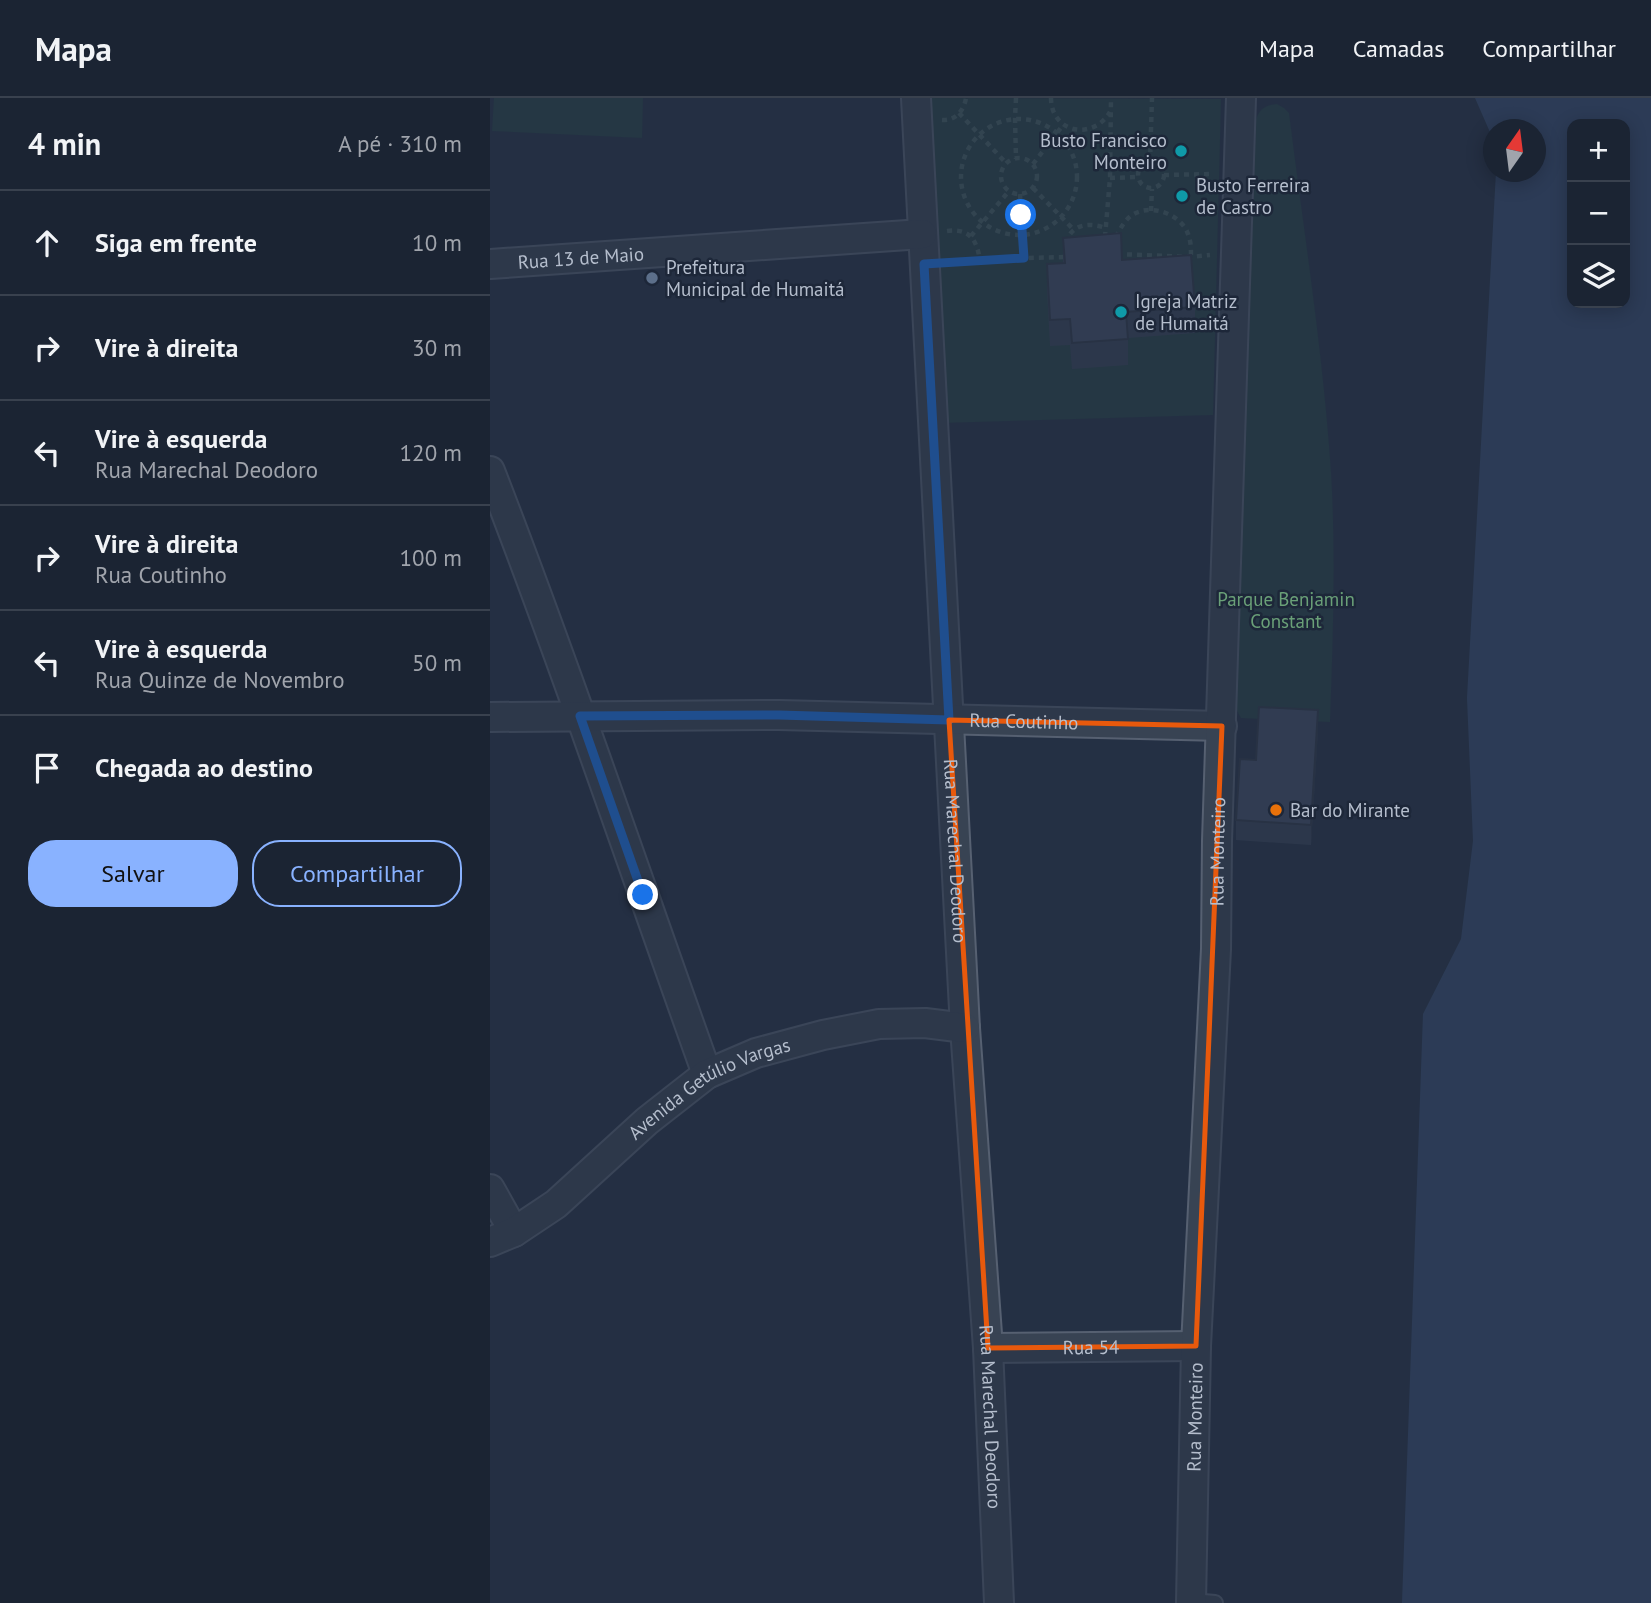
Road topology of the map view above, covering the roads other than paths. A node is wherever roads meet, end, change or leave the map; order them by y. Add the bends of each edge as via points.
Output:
1 (916, 98) edge
2 (1241, 98) edge
3 (922, 234) junction
4 (490, 264) edge
5 (490, 471) edge
6 (580, 716) junction
7 (490, 717) edge
8 (949, 720) junction
9 (1222, 726) junction
10 (965, 1028) junction
11 (707, 1074) junction
12 (490, 1189) edge
13 (502, 1237) edge
14 (1196, 1346) junction
15 (988, 1348) junction
16 (1199, 1602) edge
17 (999, 1603) edge

1 - 3 street, Rua Marechal Deodoro
2 - 9 street, Rua Monteiro
3 - 4 street, Rua 13 de Maio
3 - 8 street, Rua Marechal Deodoro
5 - 6 street
6 - 7 street, Rua Coutinho
6 - 8 street, Rua Coutinho
6 - 11 street
8 - 9 street, Rua Coutinho
8 - 10 street, Rua Marechal Deodoro
9 - 14 street, Rua Monteiro
10 - 11 street, Avenida Getúlio Vargas via 879,1024 756,1053
10 - 15 street, Rua Marechal Deodoro
11 - 13 street, Avenida Getúlio Vargas via 556,1203
12 - 13 street
14 - 15 street, Rua 54
14 - 16 street, Rua Monteiro
15 - 17 street, Rua Marechal Deodoro

